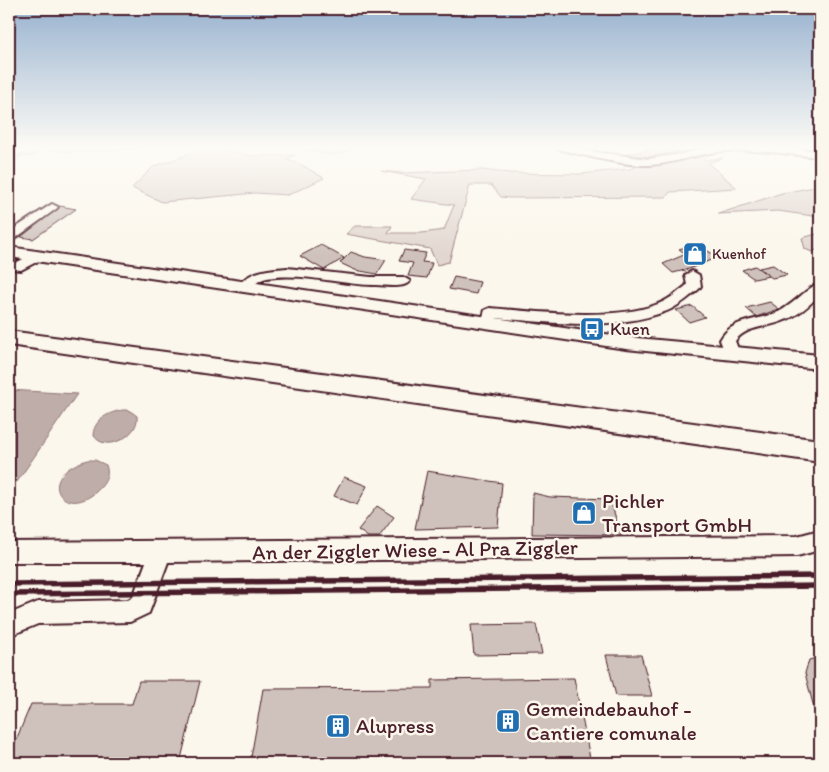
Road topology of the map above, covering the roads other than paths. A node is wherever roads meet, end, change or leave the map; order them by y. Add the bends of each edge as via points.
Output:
1 (52, 207) dead end
2 (9, 237) edge
3 (9, 252) edge
4 (38, 256) junction
5 (9, 265) edge
6 (692, 275) dead end
7 (403, 281) dead end
8 (244, 287) junction
9 (820, 287) edge
10 (488, 323) junction
11 (9, 325) edge
12 (9, 338) edge
13 (732, 354) junction
14 (820, 362) edge
15 (820, 435) edge
16 (820, 451) edge
17 (820, 540) edge
18 (9, 552) edge
19 (161, 552) junction
20 (13, 627) edge

1 - 2 street
3 - 4 main road
4 - 5 street via 16,267
4 - 8 main road
6 - 10 street via 694,286 683,297 662,308 639,314 598,318 490,313
7 - 8 street via 287,272 251,279
8 - 10 main road
9 - 13 street via 795,309 772,320 734,330 727,340
10 - 13 main road
11 - 15 highway
12 - 16 highway
13 - 14 main road
17 - 19 street, An der Ziggler Wiese - Al Pra Ziggler via 797,546
18 - 19 street, An der Ziggler Wiese - Al Pra Ziggler
19 - 20 street via 141,605 130,611 38,613

